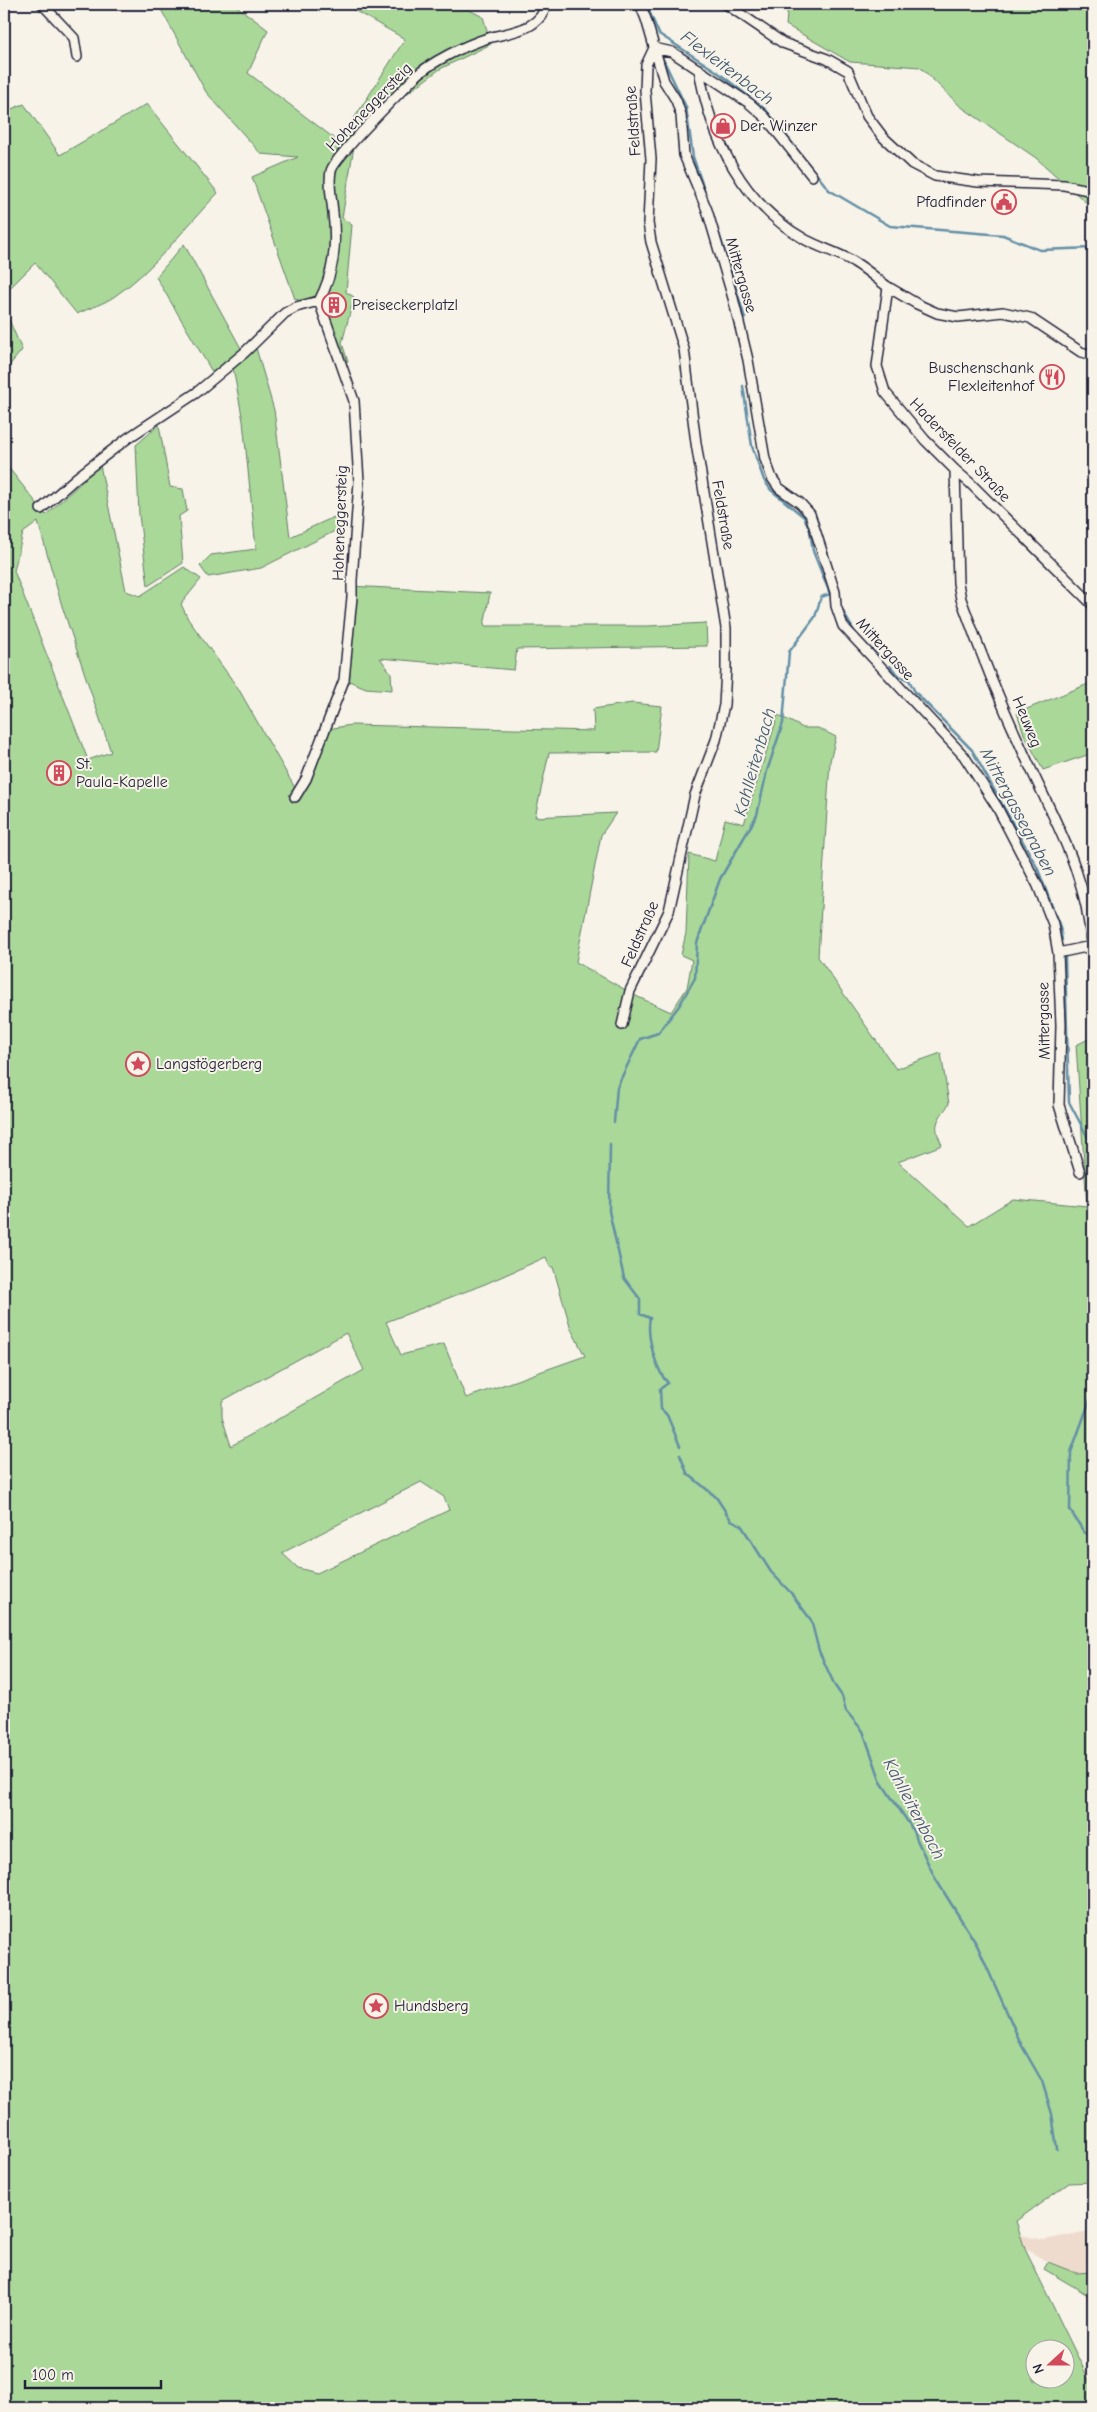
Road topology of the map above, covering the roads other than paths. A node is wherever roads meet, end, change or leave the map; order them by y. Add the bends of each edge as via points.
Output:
1 (42, 4) edge
2 (546, 4) edge
3 (640, 4) edge
4 (726, 4) edge
5 (654, 48) junction
6 (77, 57) dead end
7 (700, 69) junction
8 (812, 176) dead end
9 (1093, 190) edge
10 (888, 287) junction
11 (319, 301) junction
12 (1093, 356) edge
13 (954, 470) junction
14 (41, 509) dead end
15 (1093, 605) edge
16 (295, 797) dead end
17 (1058, 953) junction
18 (622, 1025) dead end
19 (1080, 1172) dead end

1 - 6 street via 74,38
2 - 11 street, Hoheneggersteig via 537,21 512,34 481,41 420,72 333,166 330,184 336,235 334,263
3 - 5 street
4 - 9 street via 782,43 827,59 848,71 867,116 883,137 912,164 935,176
5 - 7 street via 672,52
5 - 17 street, Mittergasse via 664,80 681,116 684,155 707,210 732,298 748,360 760,440 772,478 810,514 843,626 964,756 979,778 1038,886 1053,924
5 - 18 street, Feldstraße via 646,65 645,91 651,159 648,223 684,349 726,628 726,669 724,705 716,740 695,795 669,911 630,992
7 - 8 street via 754,108
7 - 10 street via 715,134 731,166 754,197 778,221 805,239 854,262
10 - 12 street via 937,313 958,317 1002,312 1030,318 1081,352
10 - 13 street, Hadersfelder Straße via 878,366 885,392
11 - 14 street via 285,313 244,353 196,392 121,443
11 - 16 street, Hoheneggersteig via 354,401 359,482 344,680 306,779
13 - 15 street, Hadersfelder Straße
13 - 17 street, Heuweg via 958,583 962,599 1020,746 1069,847 1083,887 1091,946
17 - 19 street, Mittergasse via 1061,1025 1059,1105

